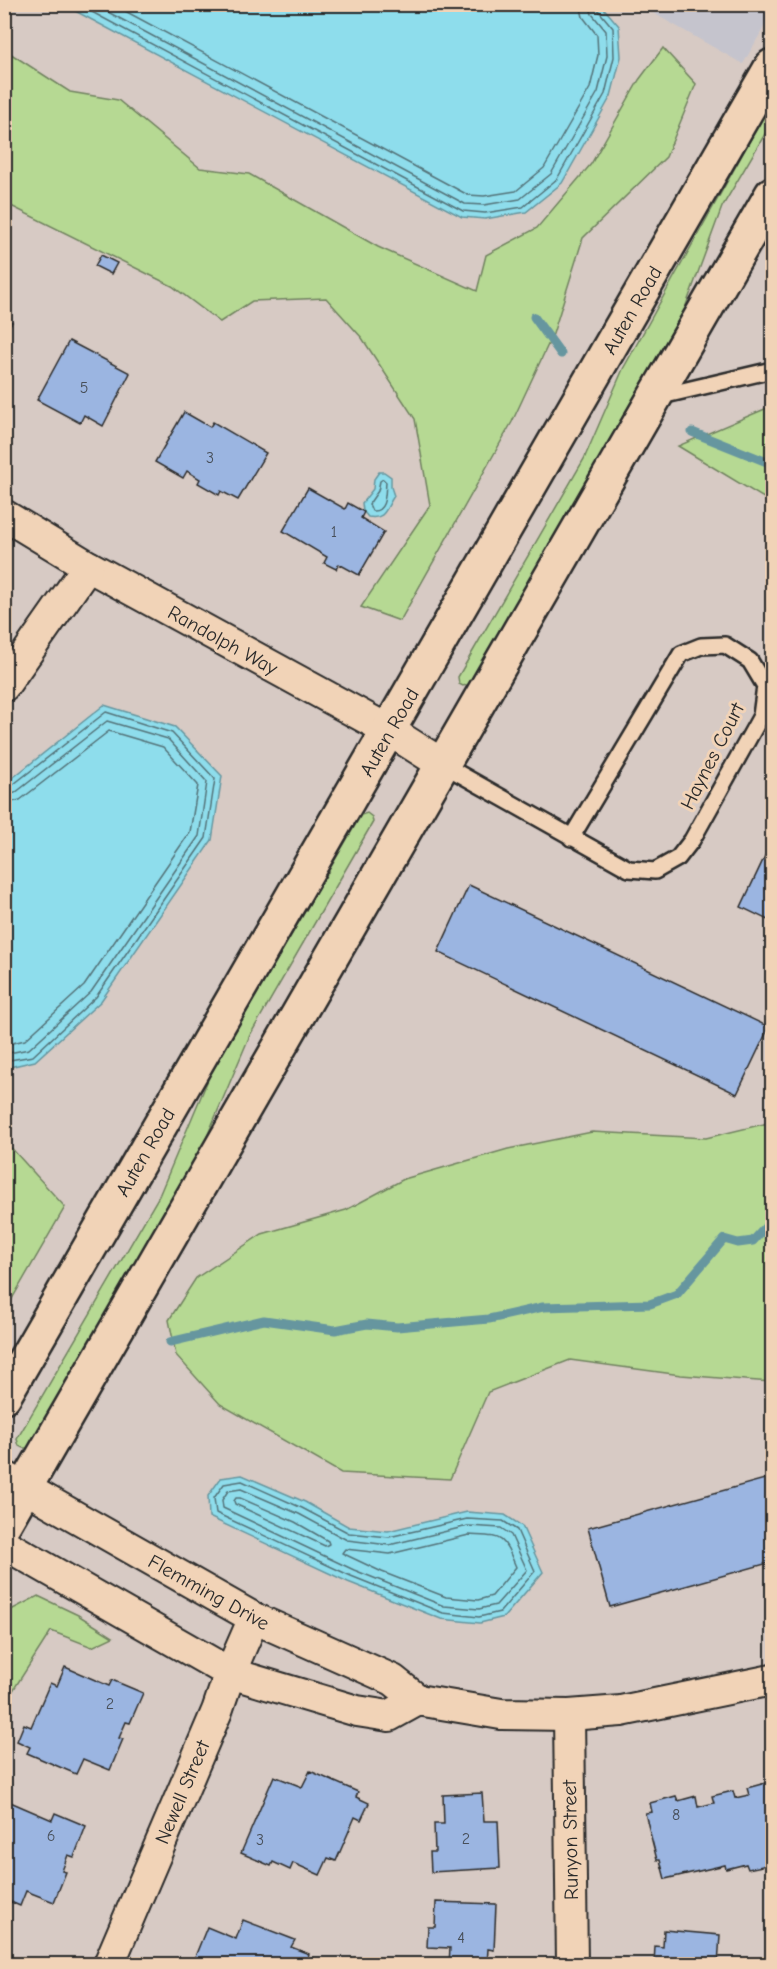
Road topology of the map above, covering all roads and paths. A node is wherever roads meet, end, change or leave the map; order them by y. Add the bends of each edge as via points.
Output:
1 (772, 66) edge
2 (772, 194) edge
3 (772, 370) edge
4 (654, 398) junction
5 (4, 515) edge
6 (88, 566) junction
7 (4, 686) edge
8 (390, 731) junction
9 (442, 764) junction
10 (571, 838) junction
11 (4, 1396) edge
12 (15, 1482) edge
13 (4, 1524) edge
14 (4, 1544) edge
15 (254, 1618) junction
16 (230, 1673) junction
17 (772, 1680) edge
18 (418, 1700) junction
19 (569, 1715) junction
20 (109, 1965) edge
21 (572, 1965) edge

1 - 8 street, Auten Road
2 - 4 street
3 - 4 lane
4 - 9 street
5 - 6 street, Randolph Way
6 - 7 street
6 - 8 street, Randolph Way
8 - 9 street, Randolph Way
8 - 11 street, Auten Road
9 - 10 lane, Haynes Court
9 - 12 street
10 - 10 lane, Haynes Court via 629,869 655,871 678,858 692,840 761,716 765,686 750,661 724,645 701,646 681,654
12 - 13 street
12 - 15 street, Flemming Drive
14 - 16 street
15 - 16 street, Newell Street
15 - 18 street, Flemming Drive via 393,1680
16 - 18 street via 357,1711 389,1716
16 - 20 street, Newell Street
17 - 19 street, Flemming Drive via 621,1711
18 - 19 street, Flemming Drive via 501,1714
19 - 21 street, Runyon Street

